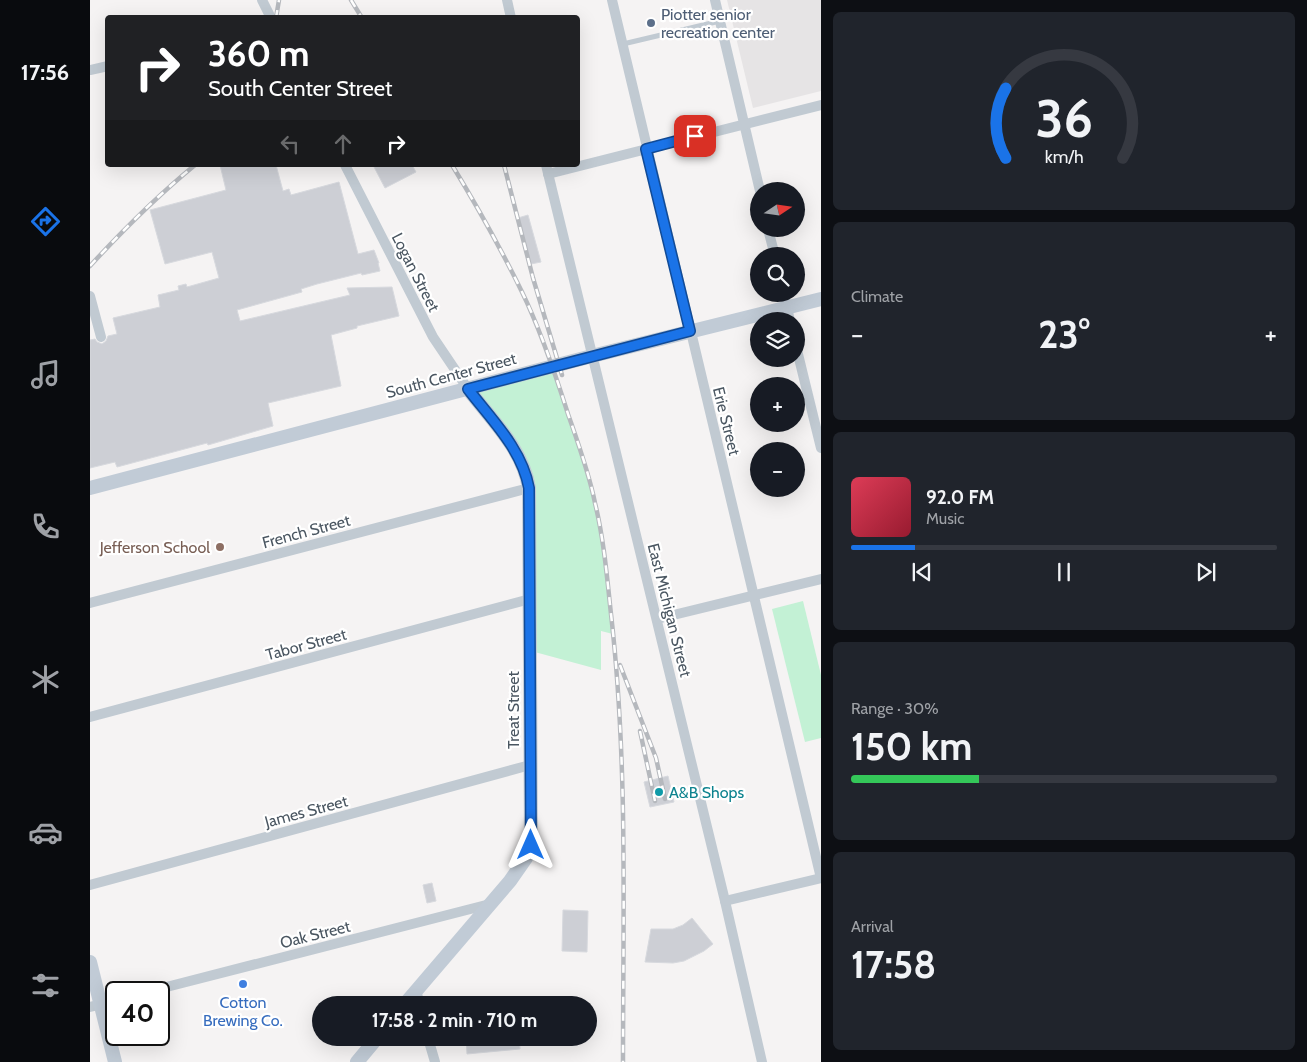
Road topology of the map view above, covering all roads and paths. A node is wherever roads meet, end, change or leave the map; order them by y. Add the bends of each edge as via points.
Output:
1 (262, 0) edge
2 (507, 0) edge
3 (612, 0) edge
4 (715, 0) edge
5 (270, 15) edge
6 (510, 15) edge
7 (720, 21) junction
8 (622, 44) junction
9 (105, 67) edge
10 (90, 70) edge
11 (821, 105) edge
12 (744, 124) junction
13 (646, 149) junction
14 (580, 162) edge
15 (346, 167) edge
16 (547, 169) edge
17 (758, 182) edge
18 (90, 296) edge
19 (805, 299) edge
20 (821, 299) edge
21 (779, 302) edge
22 (690, 331) junction
23 (101, 337) dead end
24 (592, 356) junction
25 (801, 367) edge
26 (468, 389) junction
27 (821, 448) edge
28 (90, 488) edge
29 (529, 488) junction
30 (821, 580) edge
31 (754, 595) junction
32 (530, 599) junction
33 (90, 603) edge
34 (657, 619) junction
35 (90, 717) edge
36 (530, 765) junction
37 (821, 878) edge
38 (90, 885) edge
39 (725, 901) junction
40 (490, 904) junction
41 (90, 962) edge
42 (170, 986) edge
43 (416, 990) junction
44 (411, 996) edge
45 (418, 996) edge
46 (95, 1006) edge
47 (370, 1046) edge
48 (430, 1046) edge
49 (115, 1062) edge
50 (357, 1062) edge
51 (435, 1062) edge
52 (762, 1062) edge

1 - 5 street
2 - 6 street
3 - 8 street, Erie Street
4 - 7 street
7 - 8 lane
7 - 12 street
8 - 13 street, Erie Street
9 - 10 street
11 - 12 street
12 - 13 street
12 - 17 street
13 - 14 street
13 - 22 street, Erie Street
15 - 26 street, Logan Street via 433,337
16 - 24 street, East Michigan Street
18 - 23 street
19 - 20 street, South Center Street
21 - 22 street, South Center Street
22 - 24 street, South Center Street
22 - 31 street, Erie Street
24 - 26 street, South Center Street
24 - 34 street, East Michigan Street
25 - 27 street
26 - 28 street, South Center Street
26 - 29 street, Treat Street via 510,444
29 - 32 street, Treat Street
29 - 33 street, French Street
30 - 31 street
31 - 34 street
31 - 37 street, Erie Street
32 - 35 street, Tabor Street
32 - 36 street, Treat Street
34 - 39 street, East Michigan Street
36 - 38 street, James Street
36 - 40 street, Treat Street via 531,845 519,870
37 - 39 street
39 - 52 street, East Michigan Street
40 - 42 street, Oak Street
40 - 43 street, Treat Street
41 - 46 street
43 - 44 street, Treat Street
43 - 45 street
46 - 49 street
47 - 50 street
48 - 51 street

